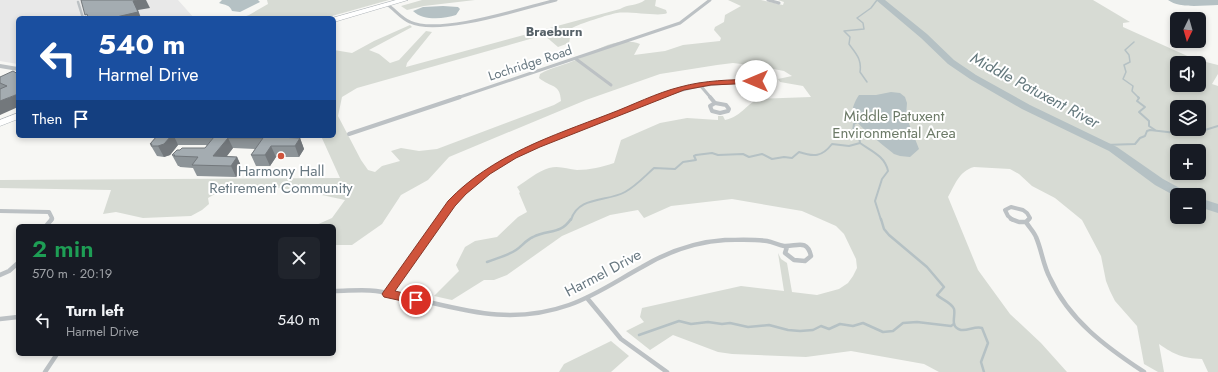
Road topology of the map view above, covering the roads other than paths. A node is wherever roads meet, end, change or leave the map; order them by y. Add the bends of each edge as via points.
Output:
1 (404, 0) edge
2 (556, 0) edge
3 (710, 0) edge
4 (768, 0) edge
5 (78, 2) dead end
6 (779, 3) dead end
7 (388, 5) junction
8 (82, 16) edge
9 (336, 19) edge
10 (576, 58) junction
11 (0, 66) edge
12 (16, 69) edge
13 (756, 81) dead end
14 (699, 84) junction
15 (611, 85) dead end
16 (715, 103) junction
17 (16, 117) edge
18 (0, 123) edge
19 (349, 134) dead end
20 (0, 211) edge
21 (1026, 222) junction
22 (48, 224) edge
23 (787, 246) junction
24 (16, 265) edge
25 (0, 275) edge
26 (336, 292) edge
27 (388, 294) junction
28 (587, 298) junction
29 (16, 317) edge
30 (0, 319) edge
31 (56, 356) edge
32 (45, 372) edge
33 (667, 372) edge
34 (1144, 372) edge

1 - 7 main road
2 - 7 street via 438,27 409,22
3 - 10 street, Lochridge Road via 680,23
4 - 6 street
5 - 8 street
7 - 9 main road
10 - 15 street
10 - 19 street, Lochridge Road
11 - 12 street
13 - 14 street
14 - 16 street
14 - 27 street via 673,91 537,145 487,172 463,191 452,204
16 - 16 street via 710,106 712,111 728,111 726,104
17 - 18 main road
20 - 22 street via 49,212 52,218
21 - 21 street via 1030,218 1024,210 1011,207 1006,210 1010,218
21 - 34 street via 1036,236 1049,279 1070,310 1104,344
23 - 23 street, Harmel Drive via 785,253 794,260 805,261 811,256 809,250 800,244
23 - 28 street, Harmel Drive via 767,241 739,240 696,244 652,260
24 - 25 street
26 - 27 street, Harmel Drive via 364,290
27 - 28 street, Harmel Drive via 506,316 544,312
28 - 33 street via 621,339
29 - 30 street
31 - 32 street

